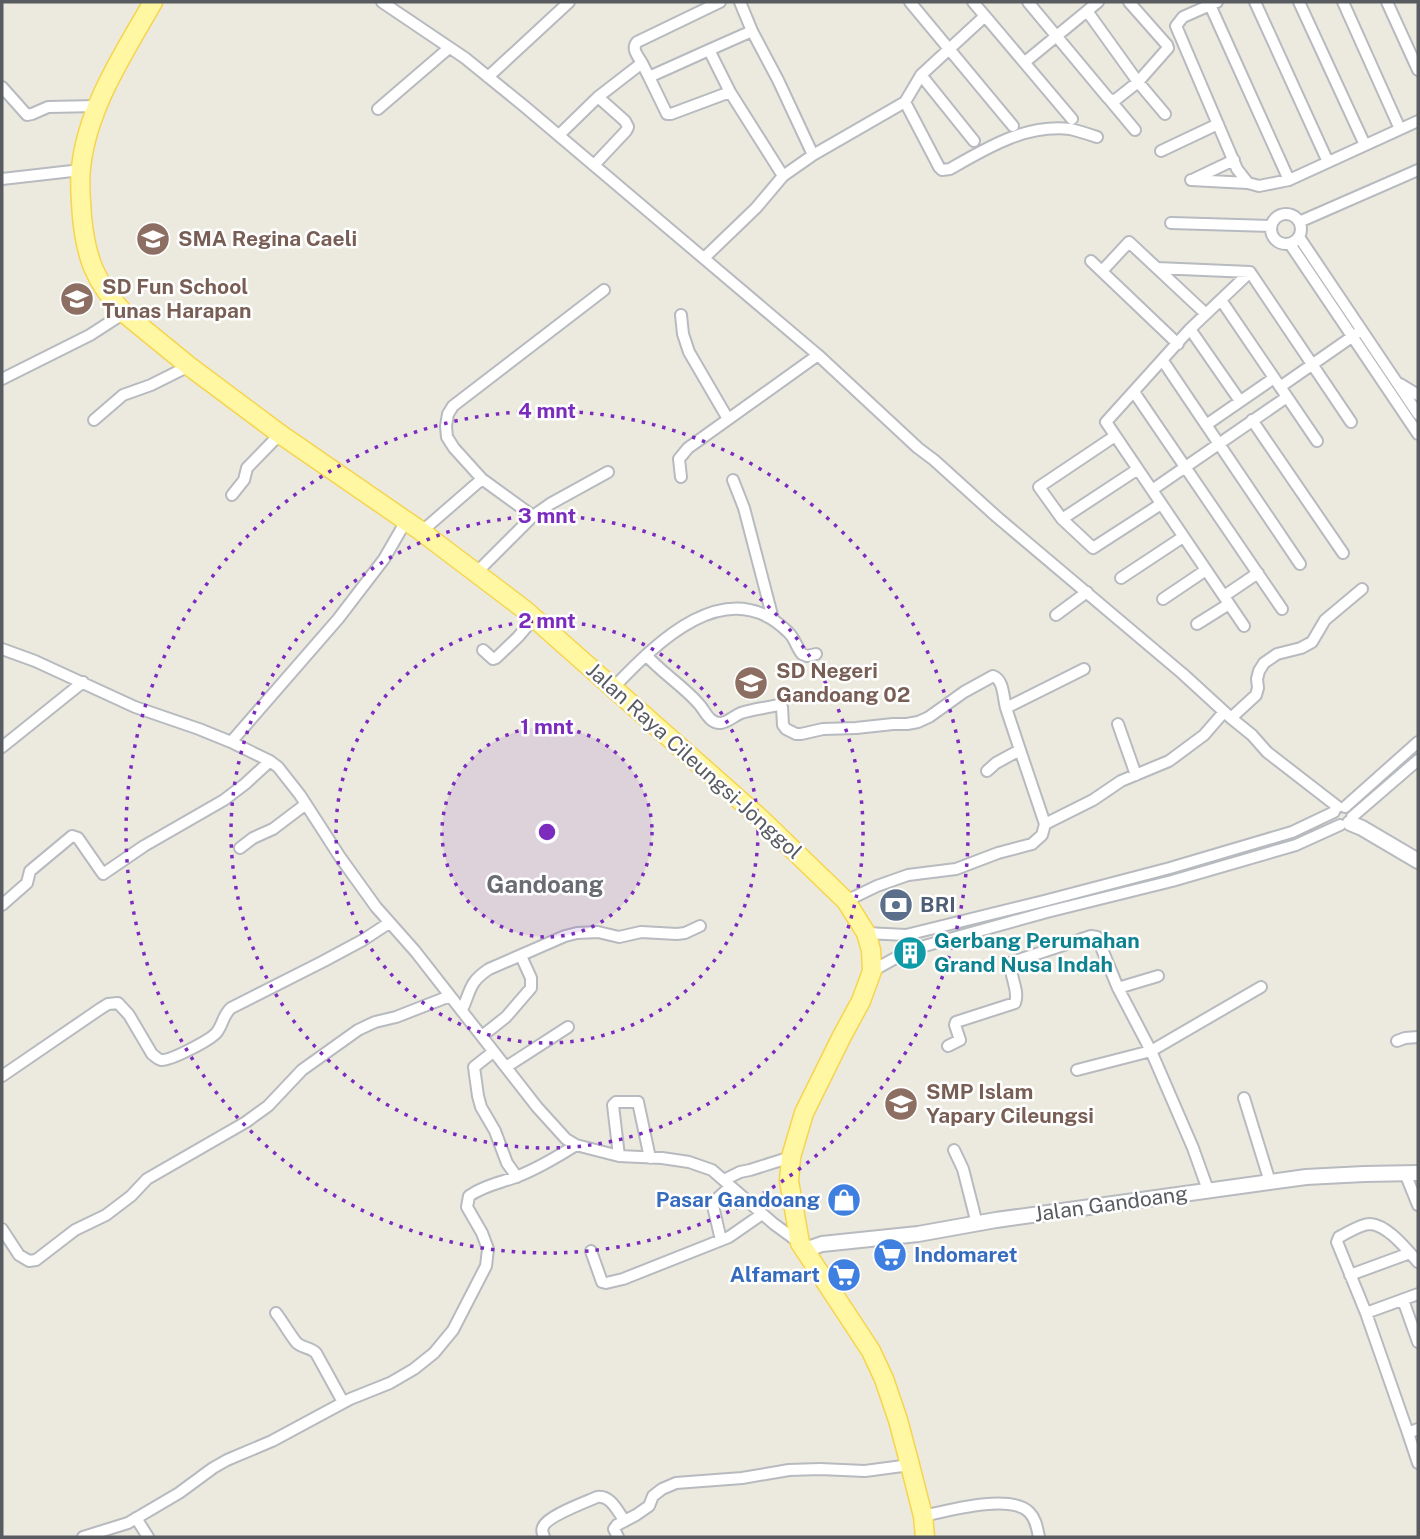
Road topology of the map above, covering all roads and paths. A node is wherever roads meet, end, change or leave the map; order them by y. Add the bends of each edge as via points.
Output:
1 (153, 2) edge
2 (382, 2) edge
3 (569, 2) edge
4 (720, 2) edge
5 (740, 2) edge
6 (910, 2) edge
7 (973, 2) edge
8 (1098, 2) edge
9 (1129, 2) edge
10 (1255, 2) edge
11 (1299, 2) edge
12 (1343, 2) edge
13 (1387, 2) edge
14 (1032, 3) edge
15 (1213, 3) edge
16 (1087, 11) junction
17 (985, 16) junction
18 (752, 31) junction
19 (1057, 37) junction
20 (449, 48) junction
21 (949, 48) junction
22 (709, 50) junction
23 (1026, 62) junction
24 (642, 63) junction
25 (1418, 70) edge
26 (922, 75) junction
27 (488, 77) junction
28 (649, 77) junction
29 (1138, 82) junction
30 (2, 87) edge
31 (730, 92) junction
32 (598, 97) junction
33 (1110, 100) junction
34 (905, 102) junction
35 (98, 106) junction
36 (378, 109) dead end
37 (1165, 114) dead end
38 (1072, 119) dead end
39 (1418, 121) edge
40 (1218, 124) junction
41 (1013, 126) dead end
42 (1400, 129) junction
43 (1135, 130) dead end
44 (559, 135) junction
45 (1097, 137) dead end
46 (974, 141) dead end
47 (1365, 145) junction
48 (1161, 151) dead end
49 (813, 155) junction
50 (1234, 160) junction
51 (1328, 162) junction
52 (594, 165) junction
53 (80, 170) junction
54 (1418, 170) edge
55 (783, 176) junction
56 (2, 179) edge
57 (1289, 180) junction
58 (1248, 183) junction
59 (1299, 222) junction
60 (1171, 223) dead end
61 (1270, 226) junction
62 (1295, 240) junction
63 (704, 258) junction
64 (1091, 261) dead end
65 (1157, 268) junction
66 (1102, 271) junction
67 (1250, 272) junction
68 (604, 290) dead end
69 (1220, 300) junction
70 (124, 313) junction
71 (1206, 314) junction
72 (681, 315) dead end
73 (1190, 329) junction
74 (1357, 334) junction
75 (1178, 344) junction
76 (818, 355) junction
77 (1163, 361) junction
78 (1312, 365) junction
79 (189, 366) junction
80 (2, 379) edge
81 (1397, 382) junction
82 (1280, 387) junction
83 (1134, 392) junction
84 (1418, 395) edge
85 (1240, 401) junction
86 (1418, 414) edge
87 (729, 419) junction
88 (94, 420) dead end
89 (1252, 420) junction
90 (1351, 422) dead end
91 (1206, 425) junction
92 (280, 434) junction
93 (1418, 434) edge
94 (1115, 436) junction
95 (1317, 441) dead end
96 (1219, 444) junction
97 (1185, 467) junction
98 (1138, 469) junction
99 (608, 472) dead end
100 (681, 477) dead end
101 (482, 479) junction
102 (733, 480) dead end
103 (1152, 490) junction
104 (232, 495) dead end
105 (1161, 504) junction
106 (533, 516) junction
107 (1062, 519) junction
108 (406, 521) junction
109 (421, 532) junction
110 (1183, 537) junction
111 (1343, 553) dead end
112 (1300, 564) dead end
113 (1206, 570) junction
114 (477, 573) junction
115 (1258, 573) junction
116 (1121, 578) dead end
117 (1362, 589) dead end
118 (1087, 592) junction
119 (1163, 598) dead end
120 (1226, 600) junction
121 (1282, 609) dead end
122 (1056, 615) dead end
123 (534, 618) junction
124 (773, 620) junction
125 (1197, 624) dead end
126 (1244, 626) dead end
127 (2, 649) edge
128 (483, 650) dead end
129 (816, 654) dead end
130 (646, 655) junction
131 (1084, 669) dead end
132 (83, 682) junction
133 (613, 688) junction
134 (1006, 708) junction
135 (1227, 715) junction
136 (1118, 724) dead end
137 (231, 742) junction
138 (1418, 742) edge
139 (2, 747) edge
140 (1020, 750) junction
141 (1418, 760) edge
142 (270, 761) junction
143 (987, 771) dead end
144 (1136, 775) junction
145 (306, 804) junction
146 (1339, 809) junction
147 (1347, 822) junction
148 (1045, 824) junction
149 (240, 848) dead end
150 (1418, 861) edge
151 (1170, 868) junction
152 (1171, 881) junction
153 (846, 901) junction
154 (2, 905) edge
155 (1045, 906) junction
156 (389, 923) junction
157 (699, 926) dead end
158 (866, 933) junction
159 (889, 934) junction
160 (521, 956) junction
161 (895, 956) junction
162 (872, 971) junction
163 (1158, 976) dead end
164 (1261, 987) dead end
165 (1118, 988) junction
166 (450, 996) junction
167 (462, 1010) junction
168 (568, 1027) dead end
169 (482, 1036) junction
170 (1418, 1037) edge
171 (1397, 1041) dead end
172 (948, 1046) dead end
173 (1151, 1051) junction
174 (493, 1052) junction
175 (506, 1067) junction
176 (1077, 1070) dead end
177 (2, 1076) edge
178 (1244, 1098) dead end
179 (576, 1145) junction
180 (954, 1150) dead end
181 (619, 1156) junction
182 (791, 1157) junction
183 (650, 1158) junction
184 (1411, 1173) edge
185 (517, 1177) junction
186 (1270, 1182) junction
187 (727, 1184) junction
188 (1208, 1190) junction
189 (1418, 1205) edge
190 (762, 1214) junction
191 (977, 1224) junction
192 (2, 1228) edge
193 (721, 1240) junction
194 (803, 1246) junction
195 (591, 1251) dead end
196 (1410, 1252) junction
197 (1418, 1262) edge
198 (1350, 1275) junction
199 (1418, 1294) edge
200 (1403, 1300) junction
201 (276, 1313) dead end
202 (1366, 1313) junction
203 (1418, 1342) edge
204 (343, 1402) junction
205 (1413, 1431) edge
206 (1418, 1463) edge
207 (910, 1465) junction
208 (923, 1516) junction
209 (136, 1518) junction
210 (625, 1521) junction
211 (83, 1537) edge
212 (148, 1537) edge
213 (544, 1537) edge
214 (618, 1537) edge
215 (925, 1537) edge
216 (1039, 1537) edge

1 - 35 main road, Jalan Raya Cileungsi-Jonggol
2 - 20 street
3 - 27 street
4 - 24 street via 636,42 634,49
5 - 18 street
6 - 21 street
7 - 17 street
8 - 16 street
9 - 29 street via 1168,48
10 - 51 street
11 - 47 street
12 - 42 street
13 - 25 street
14 - 19 street
15 - 40 street via 1183,17 1176,26
15 - 57 street
16 - 19 street
16 - 29 street
17 - 21 street
17 - 23 street
18 - 22 street
18 - 49 street
19 - 23 street
19 - 33 street
20 - 27 street
20 - 36 street
21 - 26 street
21 - 41 street
22 - 28 street
22 - 31 street
23 - 38 street
24 - 28 street
24 - 32 street
26 - 34 street
26 - 46 street
27 - 44 street
28 - 31 street via 667,114
29 - 33 street
29 - 37 street
30 - 35 street via 27,115 48,107
31 - 55 street
32 - 44 street
32 - 52 street via 628,127
33 - 43 street
34 - 45 street via 942,170 1035,130 1072,130
34 - 49 street
35 - 53 main road, Jalan Raya Cileungsi-Jonggol
39 - 42 street
40 - 48 street
40 - 50 street
42 - 47 street
44 - 52 street
47 - 51 street
49 - 55 street
50 - 58 street
50 - 58 street via 1191,180
51 - 57 street
52 - 63 street
53 - 56 street
53 - 70 main road, Jalan Raya Cileungsi-Jonggol via 84,236 92,268
54 - 59 street
55 - 63 street
57 - 58 street via 1259,186
59 - 61 street via 1291,214 1281,214
59 - 62 street
60 - 61 street
61 - 62 street via 1280,243
62 - 74 street
63 - 76 street
64 - 66 street
65 - 66 street via 1129,242
65 - 67 street
65 - 71 street
66 - 75 street
67 - 69 street
67 - 78 street
68 - 101 street via 453,406 447,437
69 - 71 street
69 - 82 street
70 - 79 main road, Jalan Raya Cileungsi-Jonggol
70 - 80 street
71 - 73 street
72 - 87 street via 689,352
73 - 75 street
73 - 85 street
74 - 78 street
74 - 81 street
74 - 93 street
75 - 77 street
76 - 87 street
76 - 118 street via 918,448
77 - 83 street
77 - 91 street
78 - 82 street
78 - 90 street
79 - 88 street via 122,395
79 - 92 main road, Jalan Raya Cileungsi-Jonggol
81 - 84 street
81 - 86 street
82 - 85 street
82 - 89 street
82 - 95 street
83 - 94 street via 1106,422
83 - 97 street
85 - 91 street
87 - 100 street via 679,459
89 - 96 street
89 - 111 street
91 - 96 street
92 - 104 street via 247,468
92 - 108 main road, Jalan Raya Cileungsi-Jonggol
94 - 98 street
94 - 107 street via 1040,487
96 - 97 street
96 - 112 street
97 - 103 street
97 - 115 street
98 - 103 street
98 - 107 street
99 - 106 street
101 - 106 street
101 - 109 street
102 - 124 street
103 - 105 street
105 - 107 street via 1093,548
105 - 110 street
106 - 114 street
108 - 109 main road, Jalan Raya Cileungsi-Jonggol
108 - 137 street via 351,602
109 - 114 main road, Jalan Raya Cileungsi-Jonggol
110 - 113 street
110 - 116 street
113 - 119 street
113 - 120 street
114 - 123 main road, Jalan Raya Cileungsi-Jonggol
115 - 120 street
115 - 121 street
117 - 135 street via 1325,620 1312,642 1264,663 1256,679 1256,695
118 - 122 street
118 - 135 street
120 - 125 street
120 - 126 street
123 - 128 street via 496,658
123 - 133 main road, Jalan Raya Cileungsi-Jonggol
124 - 129 street via 791,634 802,654
124 - 130 street via 751,610 729,607 714,611
127 - 132 street
130 - 133 street
130 - 134 street via 718,723 778,705 786,729 796,734 918,722 992,676 1000,681
131 - 134 street
132 - 137 street via 135,707
132 - 139 street
133 - 153 main road, Jalan Raya Cileungsi-Jonggol
134 - 140 street
135 - 144 street via 1169,761
135 - 146 street
136 - 144 street
137 - 142 street
138 - 146 street
140 - 143 street
140 - 148 street
141 - 147 street
142 - 145 street
142 - 154 street via 224,800 103,874 72,836 30,870 27,883
144 - 148 street
145 - 149 street
145 - 156 street
146 - 147 street via 1350,810
146 - 147 street via 1333,819
146 - 151 street via 1292,832
147 - 150 street
147 - 152 street via 1296,845
148 - 153 street via 1032,844 956,869 908,875
151 - 152 street
151 - 155 street
152 - 155 street
153 - 158 main road, Jalan Raya Cileungsi-Jonggol
155 - 159 street via 906,935
155 - 161 street
156 - 166 street
156 - 177 street via 231,1007 219,1031 208,1041 165,1060 152,1054 129,1015 113,1002
157 - 160 street via 677,934 641,932 619,937 577,933
158 - 159 street
158 - 162 main road, Jalan Raya Cileungsi-Jonggol
159 - 161 street
160 - 167 street via 488,969 472,982
160 - 169 street via 531,978 529,993
161 - 162 street
162 - 182 main road, Jalan Raya Cileungsi-Jonggol via 804,1113
163 - 165 street
164 - 173 street
165 - 172 street via 1097,937 1017,959 1010,967 1015,1003 956,1022 960,1040
165 - 173 street
166 - 167 street
166 - 192 street via 358,1030 302,1070 246,1122 147,1180 106,1215 75,1230 36,1259 29,1261 19,1255
167 - 169 street
168 - 175 street
169 - 174 street
170 - 171 street
173 - 176 street
173 - 188 street
174 - 175 street
174 - 185 street via 474,1067 478,1096
175 - 179 street via 537,1108
178 - 186 street
179 - 181 street
179 - 185 street
180 - 191 street
181 - 183 street
181 - 183 street via 613,1105 638,1102
182 - 187 street via 740,1172
182 - 194 main road, Jalan Raya Cileungsi-Jonggol via 789,1181
183 - 187 street via 704,1166
184 - 186 street, Jalan Gandoang
184 - 189 street
185 - 204 street via 469,1196 467,1207 488,1249 486,1266 453,1330 414,1369
186 - 188 street, Jalan Gandoang
187 - 190 street
187 - 193 street via 713,1206
188 - 191 street, Jalan Gandoang
190 - 193 street
190 - 194 street
191 - 194 street, Jalan Gandoang
193 - 195 street via 606,1283
194 - 207 main road, Jalan Raya Cileungsi-Jonggol via 871,1351
196 - 197 street
196 - 198 street
196 - 198 street via 1377,1226 1361,1226 1337,1242
198 - 202 street
199 - 200 street
200 - 202 street
200 - 203 street
201 - 204 street via 296,1342 316,1353
202 - 205 street
204 - 209 street via 227,1460
205 - 206 street
207 - 208 main road, Jalan Raya Cileungsi-Jonggol
207 - 210 street via 865,1471 789,1470 676,1483 662,1489 649,1506
208 - 215 main road, Jalan Raya Cileungsi-Jonggol
208 - 216 street via 966,1506 1020,1506 1035,1521
209 - 211 street
209 - 212 street
210 - 213 street via 608,1499 597,1497 550,1519 543,1528
210 - 214 street via 614,1529

